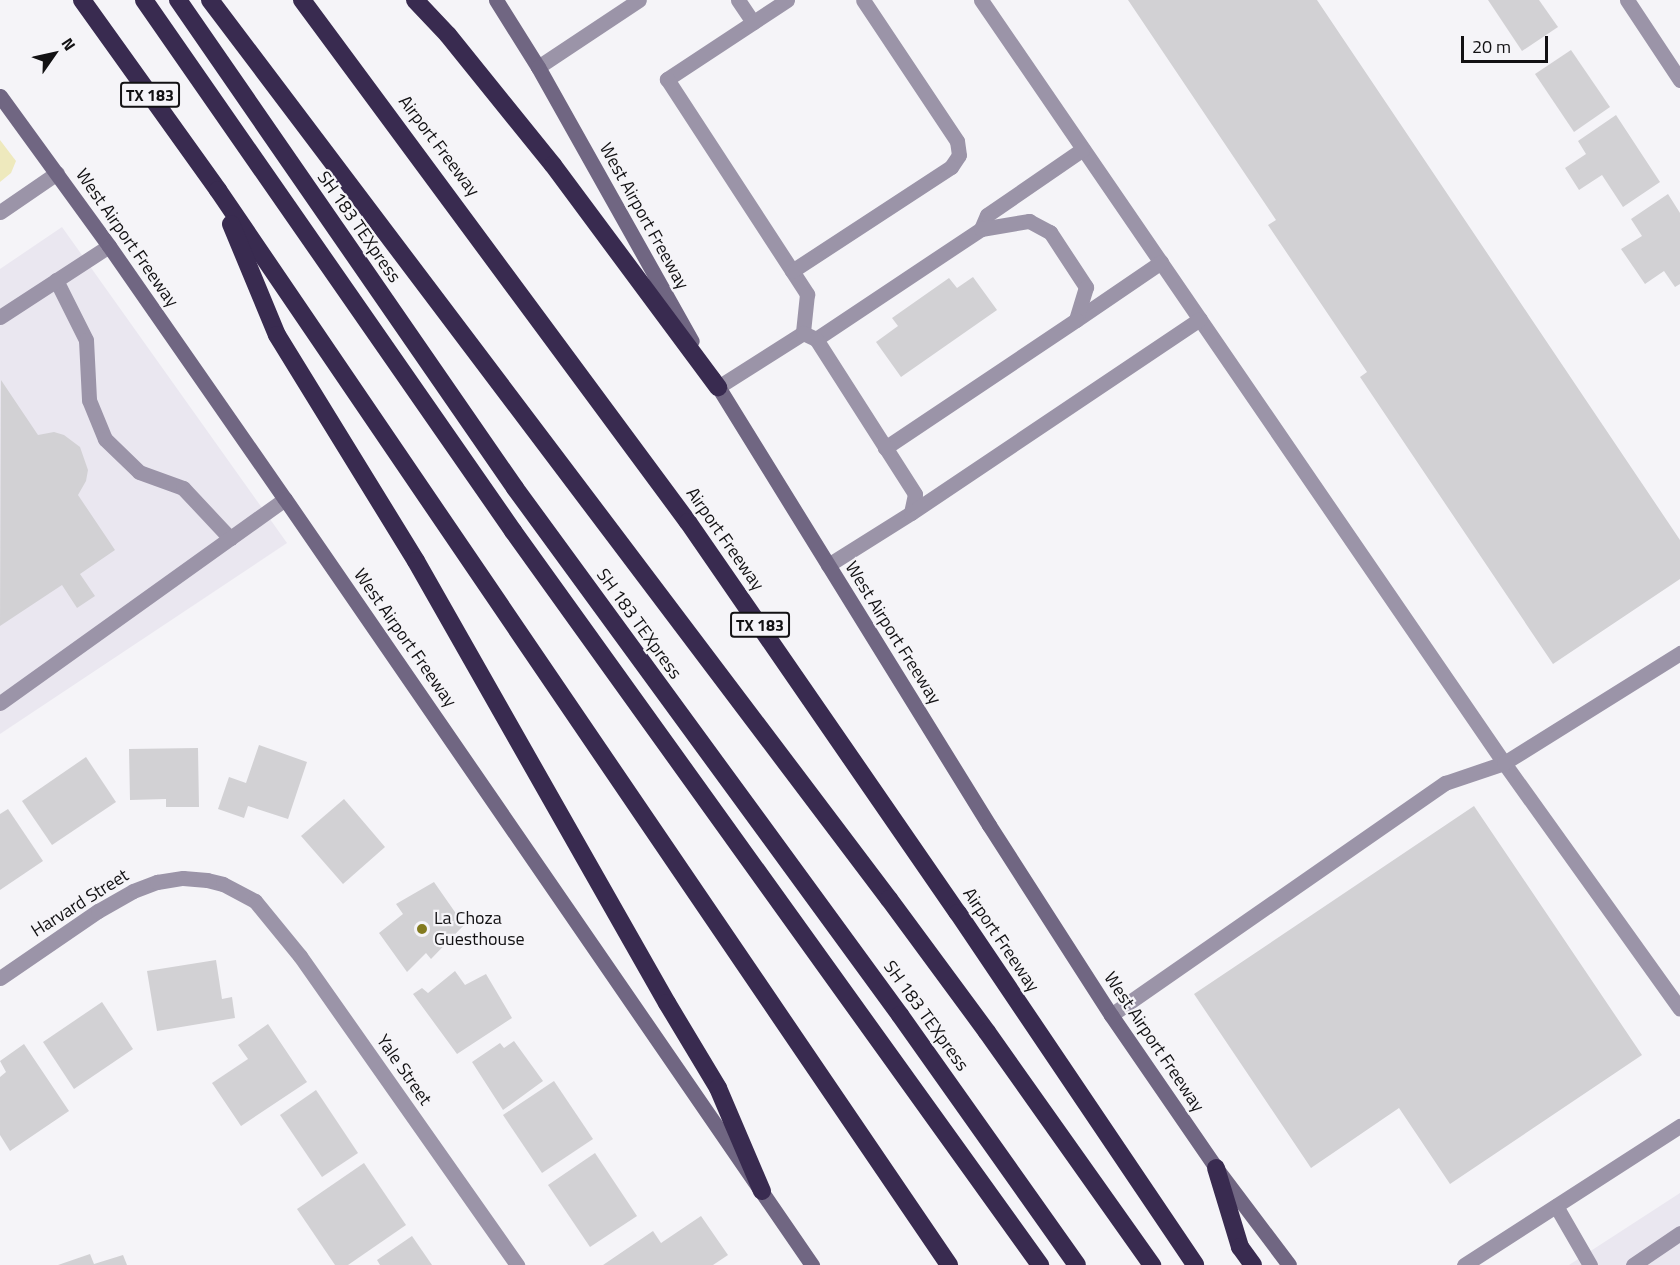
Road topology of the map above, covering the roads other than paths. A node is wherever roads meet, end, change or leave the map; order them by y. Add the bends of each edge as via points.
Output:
1 (82, 0) edge
2 (144, 0) edge
3 (178, 0) edge
4 (210, 0) edge
5 (302, 0) edge
6 (415, 0) edge
7 (496, 0) edge
8 (639, 0) edge
9 (738, 0) edge
10 (787, 0) edge
11 (863, 0) edge
12 (981, 0) edge
13 (1627, 0) edge
14 (753, 22) junction
15 (538, 67) junction
16 (1680, 80) edge
17 (0, 96) edge
18 (1083, 149) junction
19 (57, 173) junction
20 (218, 190) junction
21 (0, 212) edge
22 (981, 229) junction
23 (109, 246) junction
24 (1161, 262) junction
25 (792, 271) junction
26 (56, 280) junction
27 (0, 317) edge
28 (1200, 319) junction
29 (1076, 320) junction
30 (809, 336) junction
31 (718, 387) junction
32 (885, 448) junction
33 (285, 499) junction
34 (911, 513) junction
35 (230, 538) junction
36 (828, 565) junction
37 (1680, 653) edge
38 (0, 703) edge
39 (1504, 763) junction
40 (255, 901) joint
41 (0, 978) edge
42 (1680, 1009) edge
43 (1111, 1015) junction
44 (1680, 1126) edge
45 (1215, 1168) junction
46 (762, 1191) junction
47 (1556, 1206) junction
48 (1680, 1233) edge
49 (517, 1265) edge
50 (812, 1265) edge
51 (950, 1265) edge
52 (1040, 1265) edge
53 (1077, 1265) edge
54 (1152, 1265) edge
55 (1195, 1265) edge
56 (1252, 1265) edge
57 (1289, 1265) edge
58 (1464, 1265) edge
59 (1590, 1265) edge
60 (1633, 1265) edge

1 - 20 highway, TX 183
2 - 52 highway via 513,531
3 - 53 highway, SH 183 TEXpress via 515,488 900,1015
4 - 54 highway via 896,908
5 - 55 highway, Airport Freeway / TX 183 via 688,522
6 - 31 highway via 553,165
7 - 15 main road, West Airport Freeway
8 - 15 street
9 - 14 street
10 - 14 street
11 - 25 street via 957,141 959,155 951,167
12 - 18 street
13 - 16 street
14 - 25 street via 667,80
15 - 31 main road, West Airport Freeway
17 - 19 main road, West Airport Freeway
18 - 22 street via 987,215
18 - 24 street
19 - 21 street
19 - 23 main road, West Airport Freeway
20 - 46 highway via 277,335 417,561 718,1088
20 - 51 highway, TX 183
22 - 29 street via 1029,221 1050,232 1086,287
22 - 30 street
23 - 26 street
23 - 33 main road, West Airport Freeway
24 - 28 street
24 - 29 street
25 - 30 street via 807,294
26 - 27 street
26 - 35 street via 86,340 89,400 105,439 139,472 183,488
28 - 34 street
28 - 39 street
29 - 32 street
30 - 31 street
30 - 32 street
31 - 36 main road, West Airport Freeway
32 - 34 street via 915,494
33 - 35 street
33 - 46 main road, West Airport Freeway
34 - 36 street
35 - 38 street
36 - 43 main road, West Airport Freeway
37 - 39 street
39 - 42 street
39 - 43 street via 1445,783
40 - 41 street, Harvard Street via 224,884 207,880 157,882 98,911
40 - 49 street, Yale Street via 300,956
43 - 45 main road, West Airport Freeway
44 - 47 street
45 - 56 highway via 1240,1247
45 - 57 main road, West Airport Freeway
46 - 50 main road, West Airport Freeway
47 - 58 street
47 - 59 street
48 - 60 street

